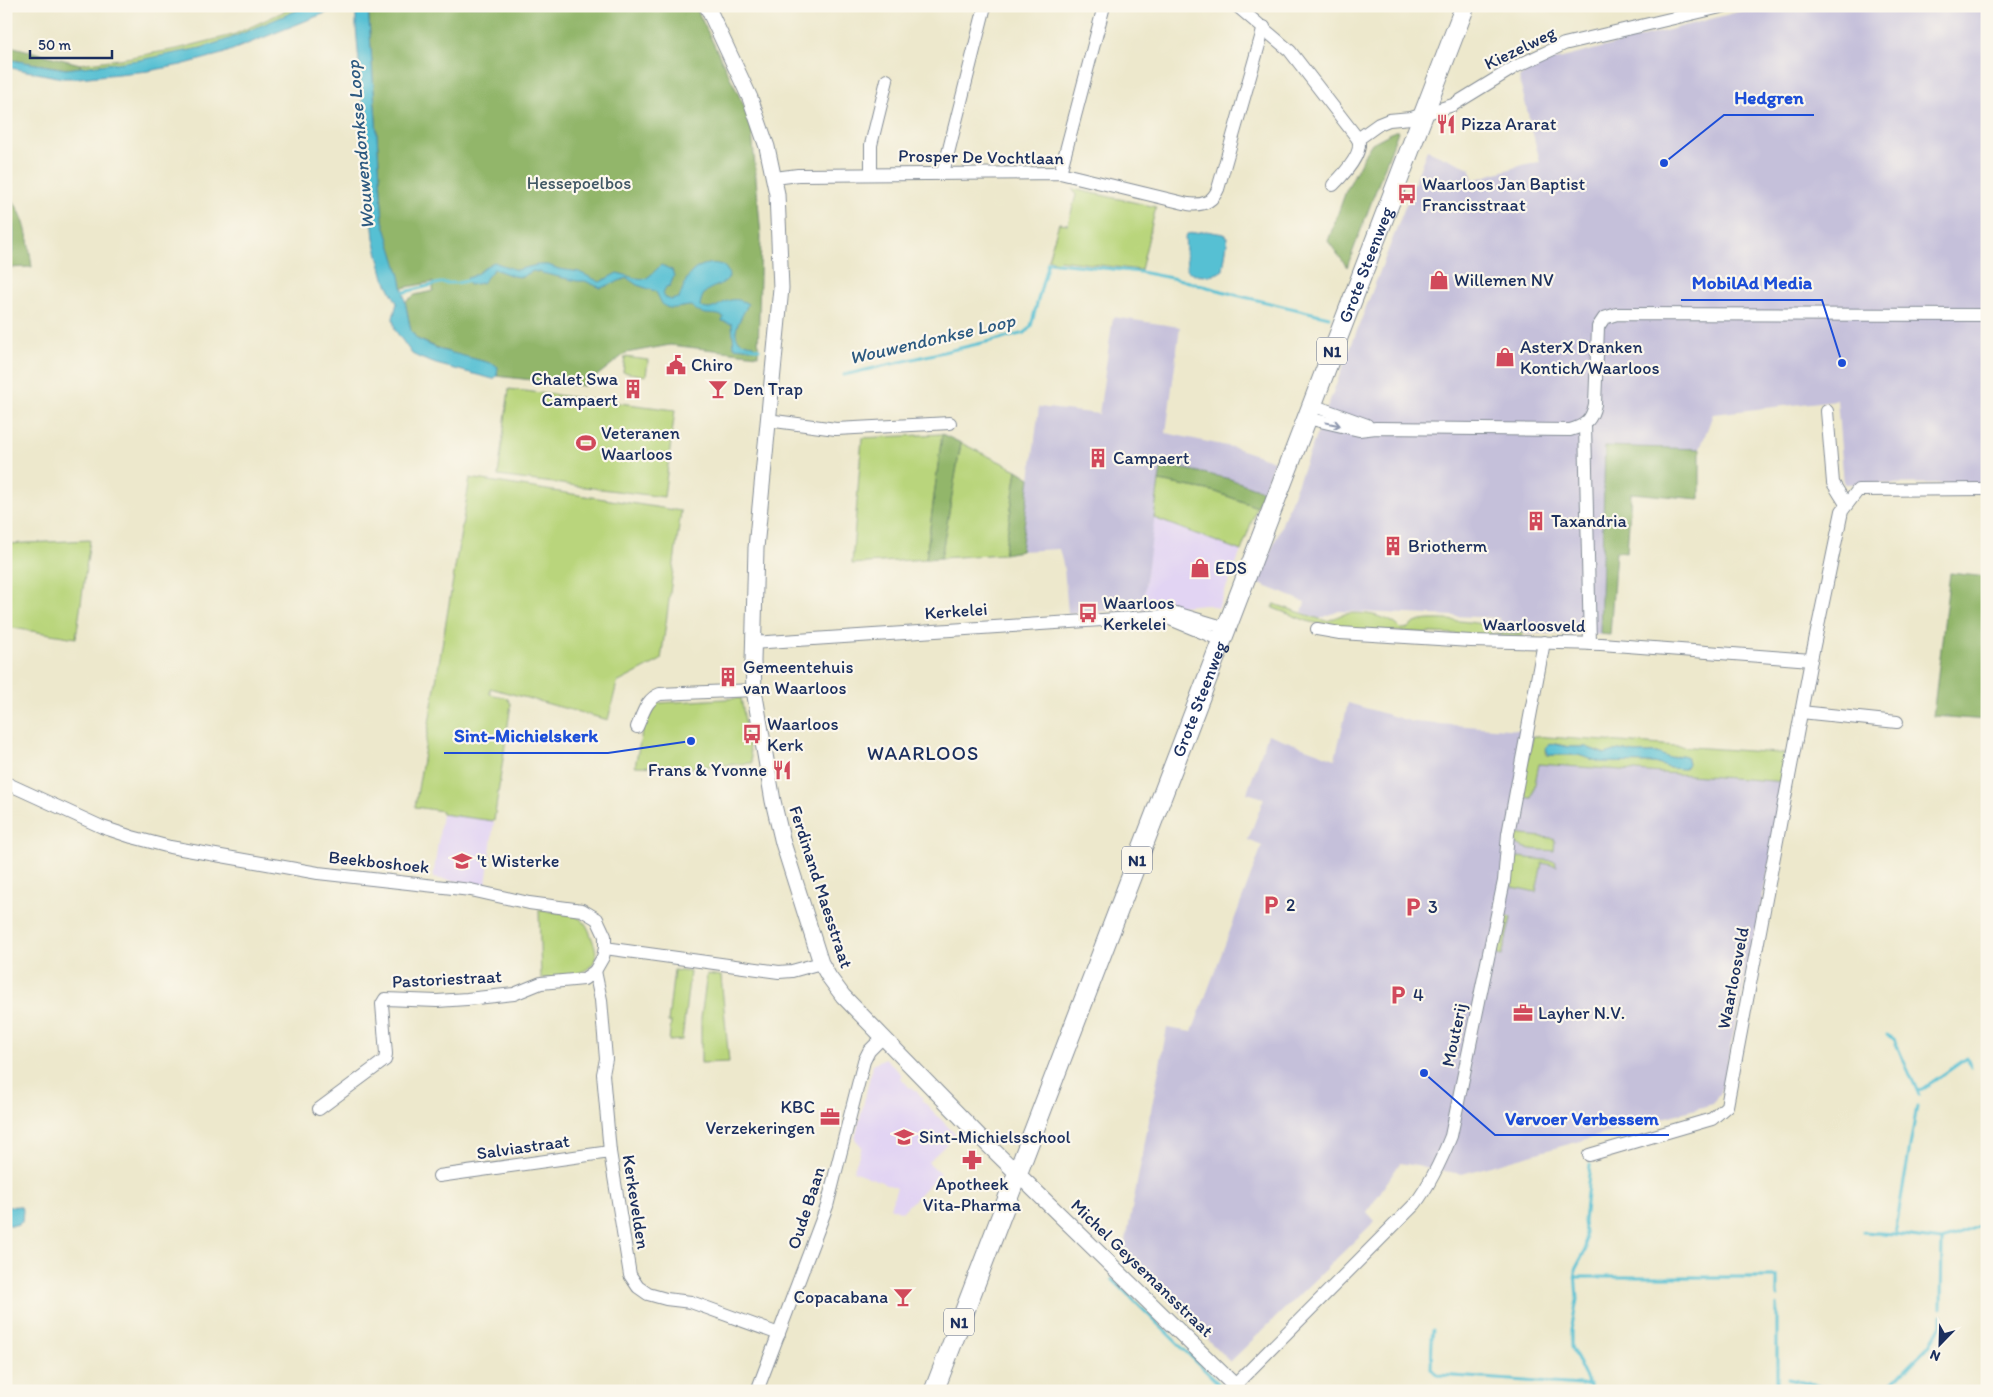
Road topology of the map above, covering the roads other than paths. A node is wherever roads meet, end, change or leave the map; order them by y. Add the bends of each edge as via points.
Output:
1 (707, 6) edge
2 (985, 6) edge
3 (1104, 6) edge
4 (1237, 6) edge
5 (1465, 6) edge
6 (1725, 6) edge
7 (1264, 27) junction
8 (887, 80) dead end
9 (1424, 115) junction
10 (1358, 139) junction
11 (943, 173) junction
12 (1060, 173) junction
13 (871, 174) junction
14 (775, 178) junction
15 (1333, 186) dead end
16 (1987, 315) edge
17 (1309, 411) junction
18 (1828, 411) dead end
19 (767, 420) junction
20 (950, 423) dead end
21 (1584, 425) junction
22 (1987, 488) edge
23 (1846, 504) junction
24 (1317, 629) dead end
25 (1224, 634) junction
26 (1544, 642) junction
27 (752, 643) junction
28 (1590, 644) junction
29 (1811, 660) junction
30 (754, 690) junction
31 (1801, 712) junction
32 (1898, 722) dead end
33 (637, 727) dead end
34 (6, 783) edge
35 (605, 948) junction
36 (821, 962) junction
37 (595, 971) junction
38 (883, 1037) junction
39 (319, 1109) dead end
40 (610, 1152) junction
41 (1590, 1155) dead end
42 (1017, 1173) junction
43 (440, 1176) dead end
44 (779, 1334) junction
45 (1238, 1388) edge
46 (757, 1391) edge
47 (934, 1391) edge

1 - 14 street, Ferdinand Maesstraat via 750,98
2 - 11 street
3 - 12 street
4 - 7 street
5 - 9 main road, Grote Steenweg / N1
6 - 9 street, Kiezelweg via 1564,44 1515,67 1453,105
7 - 10 street via 1290,50
7 - 12 street, Prosper De Vochtlaan via 1218,189 1212,200 1202,205 1188,204
8 - 13 street via 871,145
9 - 10 street, Kiezelweg via 1389,120
9 - 17 main road, Grote Steenweg / N1
10 - 15 street via 1360,145 1348,170
11 - 12 street, Prosper De Vochtlaan
11 - 13 street, Prosper De Vochtlaan
13 - 14 street, Prosper De Vochtlaan
14 - 19 street, Ferdinand Maesstraat via 780,288
16 - 21 street via 1617,314 1604,318 1598,327 1595,404 1593,416
17 - 21 street via 1359,430 1570,430
17 - 25 main road, Grote Steenweg / N1
18 - 23 street via 1832,483
19 - 20 street via 836,429
19 - 27 street, Ferdinand Maesstraat
21 - 28 street
22 - 23 street via 1858,490
23 - 29 street, Waarloosveld
24 - 26 street, Waarloosveld via 1471,641
25 - 27 street, Kerkelei via 1176,613
25 - 42 main road, Grote Steenweg / N1
26 - 28 street, Waarloosveld
26 - 45 street, Mouterij via 1508,834 1504,881 1451,1136 1442,1159 1415,1204
27 - 30 street, Ferdinand Maesstraat
28 - 29 street, Waarloosveld
29 - 31 street, Waarloosveld
30 - 33 street via 653,696
30 - 36 street, Ferdinand Maesstraat via 783,843
31 - 32 street
31 - 41 street, Waarloosveld via 1727,1106 1712,1119
34 - 35 street, Beekboshoek via 102,827 164,845 318,873 471,890 529,903 582,910 597,919
35 - 36 street via 779,972
35 - 37 street
36 - 38 street, Ferdinand Maesstraat via 836,988
37 - 39 street, Pastoriestraat via 584,979 541,984 514,994 437,1001 384,999 385,1060
37 - 40 street, Kerkevelden via 606,1059 603,1074
38 - 42 street, Ferdinand Maesstraat
38 - 44 street, Oude Baan via 864,1061 828,1206
40 - 43 street, Salviastraat
40 - 44 street, Kerkevelden via 630,1275 638,1287 648,1294 691,1302
42 - 45 street, Michel Geysemansstraat
42 - 47 main road, Grote Steenweg / N1
44 - 46 street, Oude Baan

